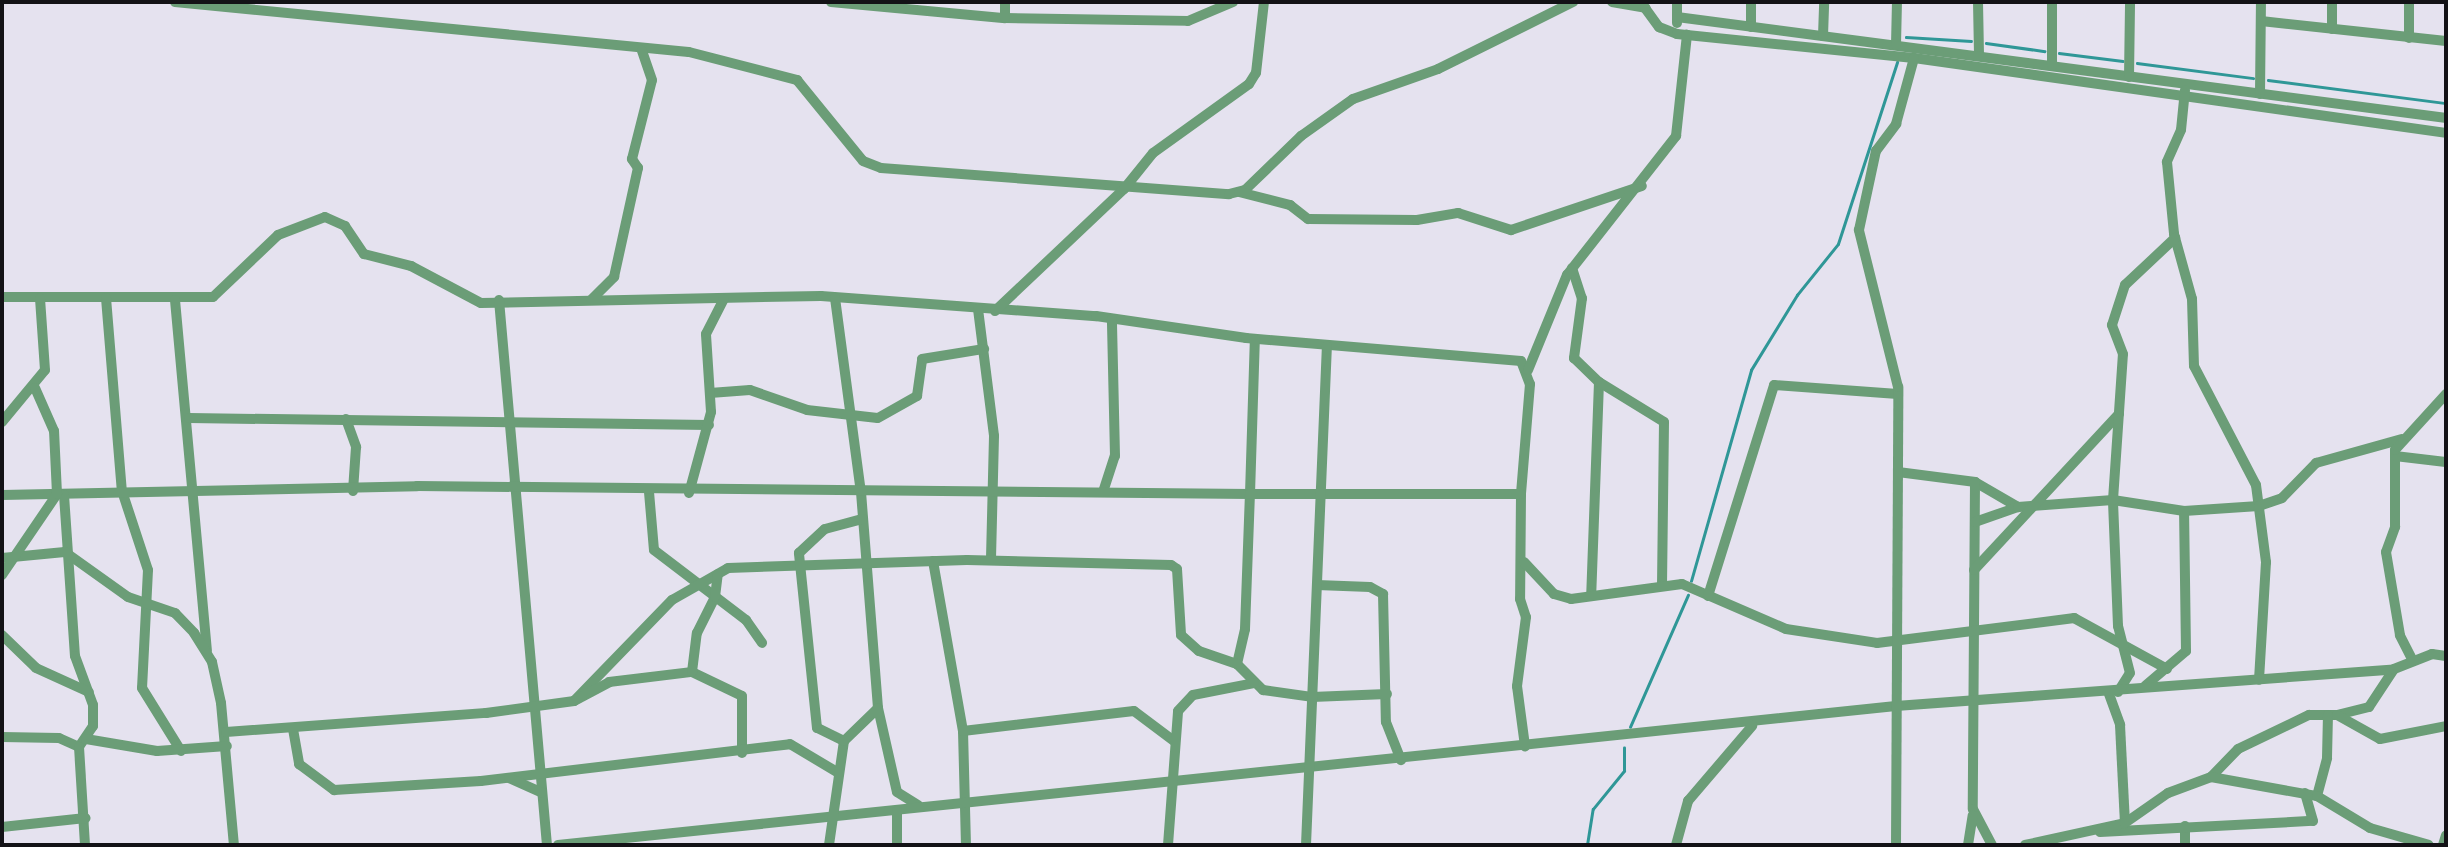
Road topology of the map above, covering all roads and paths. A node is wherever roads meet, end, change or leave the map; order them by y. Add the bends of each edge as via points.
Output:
1 (175, 2) edge
2 (831, 2) edge
3 (1005, 2) edge
4 (1233, 2) edge
5 (1264, 2) edge
6 (1573, 2) edge
7 (1612, 2) edge
8 (1677, 2) edge
9 (1751, 2) edge
10 (1824, 2) edge
11 (1897, 2) edge
12 (1978, 2) edge
13 (2052, 2) edge
14 (2130, 2) edge
15 (2261, 2) edge
16 (2332, 2) edge
17 (2409, 2) edge
18 (910, 6) edge
19 (1677, 17) junction
20 (1005, 18) junction
21 (2261, 21) junction
22 (1751, 27) junction
23 (2332, 29) junction
24 (1682, 35) junction
25 (1823, 36) junction
26 (2409, 38) junction
27 (2446, 41) edge
28 (1896, 45) junction
29 (642, 51) junction
30 (1979, 56) junction
31 (1914, 58) junction
32 (2052, 66) junction
33 (2129, 76) junction
34 (2185, 84) junction
35 (2260, 94) junction
36 (2185, 97) junction
37 (2446, 118) edge
38 (2446, 133) edge
39 (1642, 186) junction
40 (1124, 189) junction
41 (1238, 192) junction
42 (2175, 238) junction
43 (1572, 268) junction
44 (2, 298) edge
45 (40, 298) junction
46 (106, 298) junction
47 (835, 298) junction
48 (724, 299) junction
49 (175, 300) junction
50 (499, 300) junction
51 (591, 300) junction
52 (978, 309) junction
53 (995, 311) junction
54 (1112, 319) junction
55 (1255, 339) junction
56 (1327, 346) junction
57 (984, 349) junction
58 (1528, 370) junction
59 (1599, 382) junction
60 (35, 388) junction
61 (710, 393) junction
62 (1898, 394) junction
63 (2446, 394) edge
64 (2120, 414) junction
65 (852, 416) junction
66 (190, 418) junction
67 (346, 419) junction
68 (2, 422) edge
69 (510, 424) junction
70 (709, 425) junction
71 (2402, 439) junction
72 (2395, 456) junction
73 (2446, 463) edge
74 (1898, 472) junction
75 (1975, 482) junction
76 (515, 486) junction
77 (195, 489) junction
78 (1318, 490) junction
79 (122, 491) junction
80 (353, 491) junction
81 (649, 492) junction
82 (861, 492) junction
83 (995, 492) junction
84 (1103, 492) junction
85 (689, 493) junction
86 (60, 494) junction
87 (1250, 494) junction
88 (1521, 494) junction
89 (2, 495) edge
90 (2113, 500) junction
91 (2036, 505) junction
92 (2259, 506) junction
93 (2018, 507) junction
94 (2184, 511) junction
95 (863, 519) junction
96 (1975, 522) junction
97 (65, 552) junction
98 (20, 556) junction
99 (2, 558) edge
100 (991, 560) junction
101 (933, 561) junction
102 (799, 562) junction
103 (866, 562) junction
104 (1524, 562) junction
105 (1974, 570) junction
106 (718, 574) junction
107 (2, 575) edge
108 (1317, 585) junction
109 (697, 586) junction
110 (1662, 586) junction
111 (1591, 596) junction
112 (1708, 596) junction
113 (715, 597) junction
114 (145, 606) junction
115 (1973, 634) junction
116 (2, 635) edge
117 (1896, 641) junction
118 (762, 643) dead end
119 (2122, 644) junction
120 (207, 655) junction
121 (2446, 656) edge
122 (2413, 661) junction
123 (1237, 664) junction
124 (2167, 669) junction
125 (2394, 669) junction
126 (692, 672) junction
127 (2259, 680) junction
128 (1254, 683) junction
129 (2142, 688) junction
130 (89, 692) junction
131 (2113, 693) junction
132 (1387, 694) junction
133 (1312, 697) junction
134 (1972, 700) junction
135 (574, 701) junction
136 (534, 704) junction
137 (1896, 706) junction
138 (878, 708) junction
139 (2333, 715) junction
140 (1752, 726) junction
141 (2446, 726) edge
142 (293, 729) junction
143 (963, 731) junction
144 (226, 732) junction
145 (2, 737) edge
146 (844, 741) junction
147 (1174, 741) junction
148 (82, 743) junction
149 (227, 746) junction
150 (1525, 746) junction
151 (181, 751) junction
152 (742, 752) junction
153 (1401, 760) junction
154 (1307, 770) junction
155 (837, 772) junction
156 (540, 775) junction
157 (2211, 777) junction
158 (509, 778) junction
159 (1175, 778) junction
160 (542, 793) junction
161 (2305, 793) junction
162 (2317, 796) junction
163 (918, 805) junction
164 (962, 806) junction
165 (1973, 809) junction
166 (897, 811) junction
167 (86, 818) junction
168 (830, 819) junction
169 (2125, 823) junction
170 (2185, 826) junction
171 (2, 827) edge
172 (2089, 831) junction
173 (2446, 835) edge
174 (85, 845) edge
175 (234, 845) edge
176 (547, 845) edge
177 (558, 845) edge
178 (829, 845) edge
179 (897, 845) edge
180 (966, 845) edge
181 (1168, 845) edge
182 (1306, 845) edge
183 (1676, 845) edge
184 (1896, 845) edge
185 (1968, 845) edge
186 (1992, 845) edge
187 (2025, 845) edge
188 (2185, 845) edge
189 (2430, 845) edge
190 (2443, 845) edge

1 - 29 street via 331,20 389,19
2 - 18 street
3 - 20 street
4 - 20 street via 1188,21
5 - 40 street via 1256,73 1249,84 1153,153
6 - 41 street via 1437,69 1353,99
7 - 24 street via 1645,8 1659,27
8 - 19 street
9 - 22 street
10 - 25 street
11 - 28 street
12 - 30 street
13 - 32 street
14 - 33 street
15 - 21 street
16 - 23 street
17 - 26 street
18 - 20 street
19 - 22 street
19 - 24 street
21 - 23 street
21 - 35 street
22 - 25 street
23 - 26 street
24 - 31 street
24 - 39 street via 1676,136
25 - 28 street
26 - 27 street
28 - 30 street
29 - 40 street via 703,54 797,80 863,161 881,168
29 - 51 street via 652,80 632,159 638,168 614,277
30 - 32 street
31 - 36 street
31 - 62 street via 1896,124 1875,150 1859,230
32 - 33 street
33 - 34 street
34 - 35 street
34 - 36 street
35 - 37 street
36 - 38 street
36 - 42 street via 2181,130 2167,162
39 - 41 street via 1511,230 1458,213 1417,220 1318,220 1272,198
39 - 43 street
40 - 41 street
40 - 53 street
42 - 64 street via 2125,285 2115,313 2123,355
42 - 92 street via 2192,299 2194,366 2215,417 2249,465
43 - 58 street
43 - 59 street via 1581,298 1574,358
44 - 45 street
45 - 46 street
45 - 60 street via 47,347
46 - 49 street
46 - 79 street
47 - 48 street
47 - 52 street
47 - 65 street
48 - 51 street
48 - 61 street via 706,334
49 - 50 street via 224,292 278,235 325,217 345,226 364,254 411,266 481,303
49 - 66 street
50 - 51 street
50 - 69 street
52 - 53 street
52 - 57 street
53 - 54 street
54 - 55 street
54 - 84 street via 1115,456
55 - 56 street
55 - 87 street
56 - 58 street via 1459,353 1521,361
56 - 78 street
57 - 65 street via 922,359 917,397 878,418
57 - 83 street
58 - 88 street
59 - 110 street via 1664,422
59 - 111 street
60 - 68 street
60 - 86 street via 54,431
61 - 65 street via 750,390 807,410
61 - 70 street
62 - 74 street
62 - 112 street via 1774,385
63 - 71 street
64 - 90 street
64 - 91 street
65 - 82 street
66 - 67 street
66 - 77 street
67 - 69 street
67 - 80 street via 356,447
69 - 70 street
69 - 76 street
70 - 85 street
71 - 72 street
71 - 92 street via 2316,463 2282,498
72 - 73 street
72 - 122 street via 2395,527 2386,552 2400,635
74 - 75 street
74 - 117 street
75 - 93 street
75 - 96 street
76 - 80 street
76 - 81 street
76 - 136 street
77 - 79 street
77 - 80 street
77 - 120 street
78 - 87 street
78 - 88 street
78 - 108 street
79 - 86 street
79 - 114 street via 146,557
81 - 85 street
81 - 109 street via 654,550
82 - 83 street
82 - 85 street
82 - 95 street
83 - 84 street
83 - 100 street
84 - 87 street
86 - 89 street
86 - 97 street
86 - 98 street
87 - 123 street via 1245,629
88 - 104 street
90 - 91 street
90 - 94 street
90 - 119 street
91 - 93 street
91 - 105 street
92 - 94 street
92 - 127 street via 2266,562
93 - 96 street
94 - 124 street via 2186,651
95 - 102 street via 814,535
95 - 103 street
96 - 105 street
97 - 98 street
97 - 114 street
97 - 130 street via 75,656
98 - 99 street
98 - 107 street
100 - 101 street
100 - 123 street via 1171,565 1177,569 1181,635 1199,652
101 - 103 street
101 - 143 street
102 - 103 street
102 - 106 street
102 - 146 street via 817,728
103 - 138 street
104 - 111 street via 1554,594
104 - 150 street via 1524,663 1517,686
105 - 115 street
106 - 109 street
106 - 113 street
108 - 132 street via 1370,587 1383,594
108 - 133 street
109 - 113 street
109 - 135 street via 672,600
110 - 111 street
110 - 112 street via 1682,584
112 - 117 street via 1786,629
113 - 118 street via 746,620
113 - 126 street via 697,633
114 - 120 street via 175,613
114 - 151 street via 142,688
115 - 117 street
115 - 119 street via 2074,618
115 - 134 street
116 - 130 street via 36,668
117 - 137 street
119 - 124 street
119 - 131 street via 2130,673
120 - 144 street
121 - 122 street
122 - 125 street
123 - 128 street
124 - 129 street
125 - 127 street
125 - 139 street via 2369,707
126 - 135 street via 609,682
126 - 152 street via 742,696
127 - 129 street via 2205,678
128 - 133 street via 1277,695
128 - 147 street via 1184,700
129 - 131 street
130 - 148 street via 93,726
131 - 134 street
131 - 169 street via 2120,725
132 - 133 street
132 - 153 street via 1386,722
133 - 154 street
134 - 137 street
134 - 165 street
135 - 136 street
136 - 142 street
136 - 156 street
137 - 140 street
137 - 184 street
138 - 146 street
138 - 163 street via 897,792
139 - 141 street via 2380,739
139 - 157 street via 2309,715 2238,749
139 - 162 street
140 - 150 street
140 - 183 street via 1688,802
142 - 144 street
142 - 158 street via 299,764 334,790
143 - 147 street via 1134,711
143 - 164 street
144 - 149 street
145 - 148 street
146 - 155 street
147 - 159 street
148 - 151 street
148 - 167 street
149 - 151 street
149 - 175 street
150 - 153 street
152 - 155 street via 790,744
152 - 156 street
153 - 154 street
154 - 159 street
154 - 182 street
155 - 168 street
156 - 158 street
156 - 160 street
157 - 161 street
157 - 169 street via 2168,793
158 - 160 street
159 - 164 street
159 - 181 street
160 - 176 street
161 - 162 street
161 - 170 street via 2313,821
162 - 189 street via 2371,828
163 - 164 street
163 - 166 street
164 - 180 street
165 - 185 street
165 - 186 street
166 - 168 street
166 - 179 street
167 - 171 street
167 - 174 street
168 - 177 street
168 - 178 street
169 - 172 street
170 - 172 street
170 - 188 street
172 - 187 street
173 - 190 street

